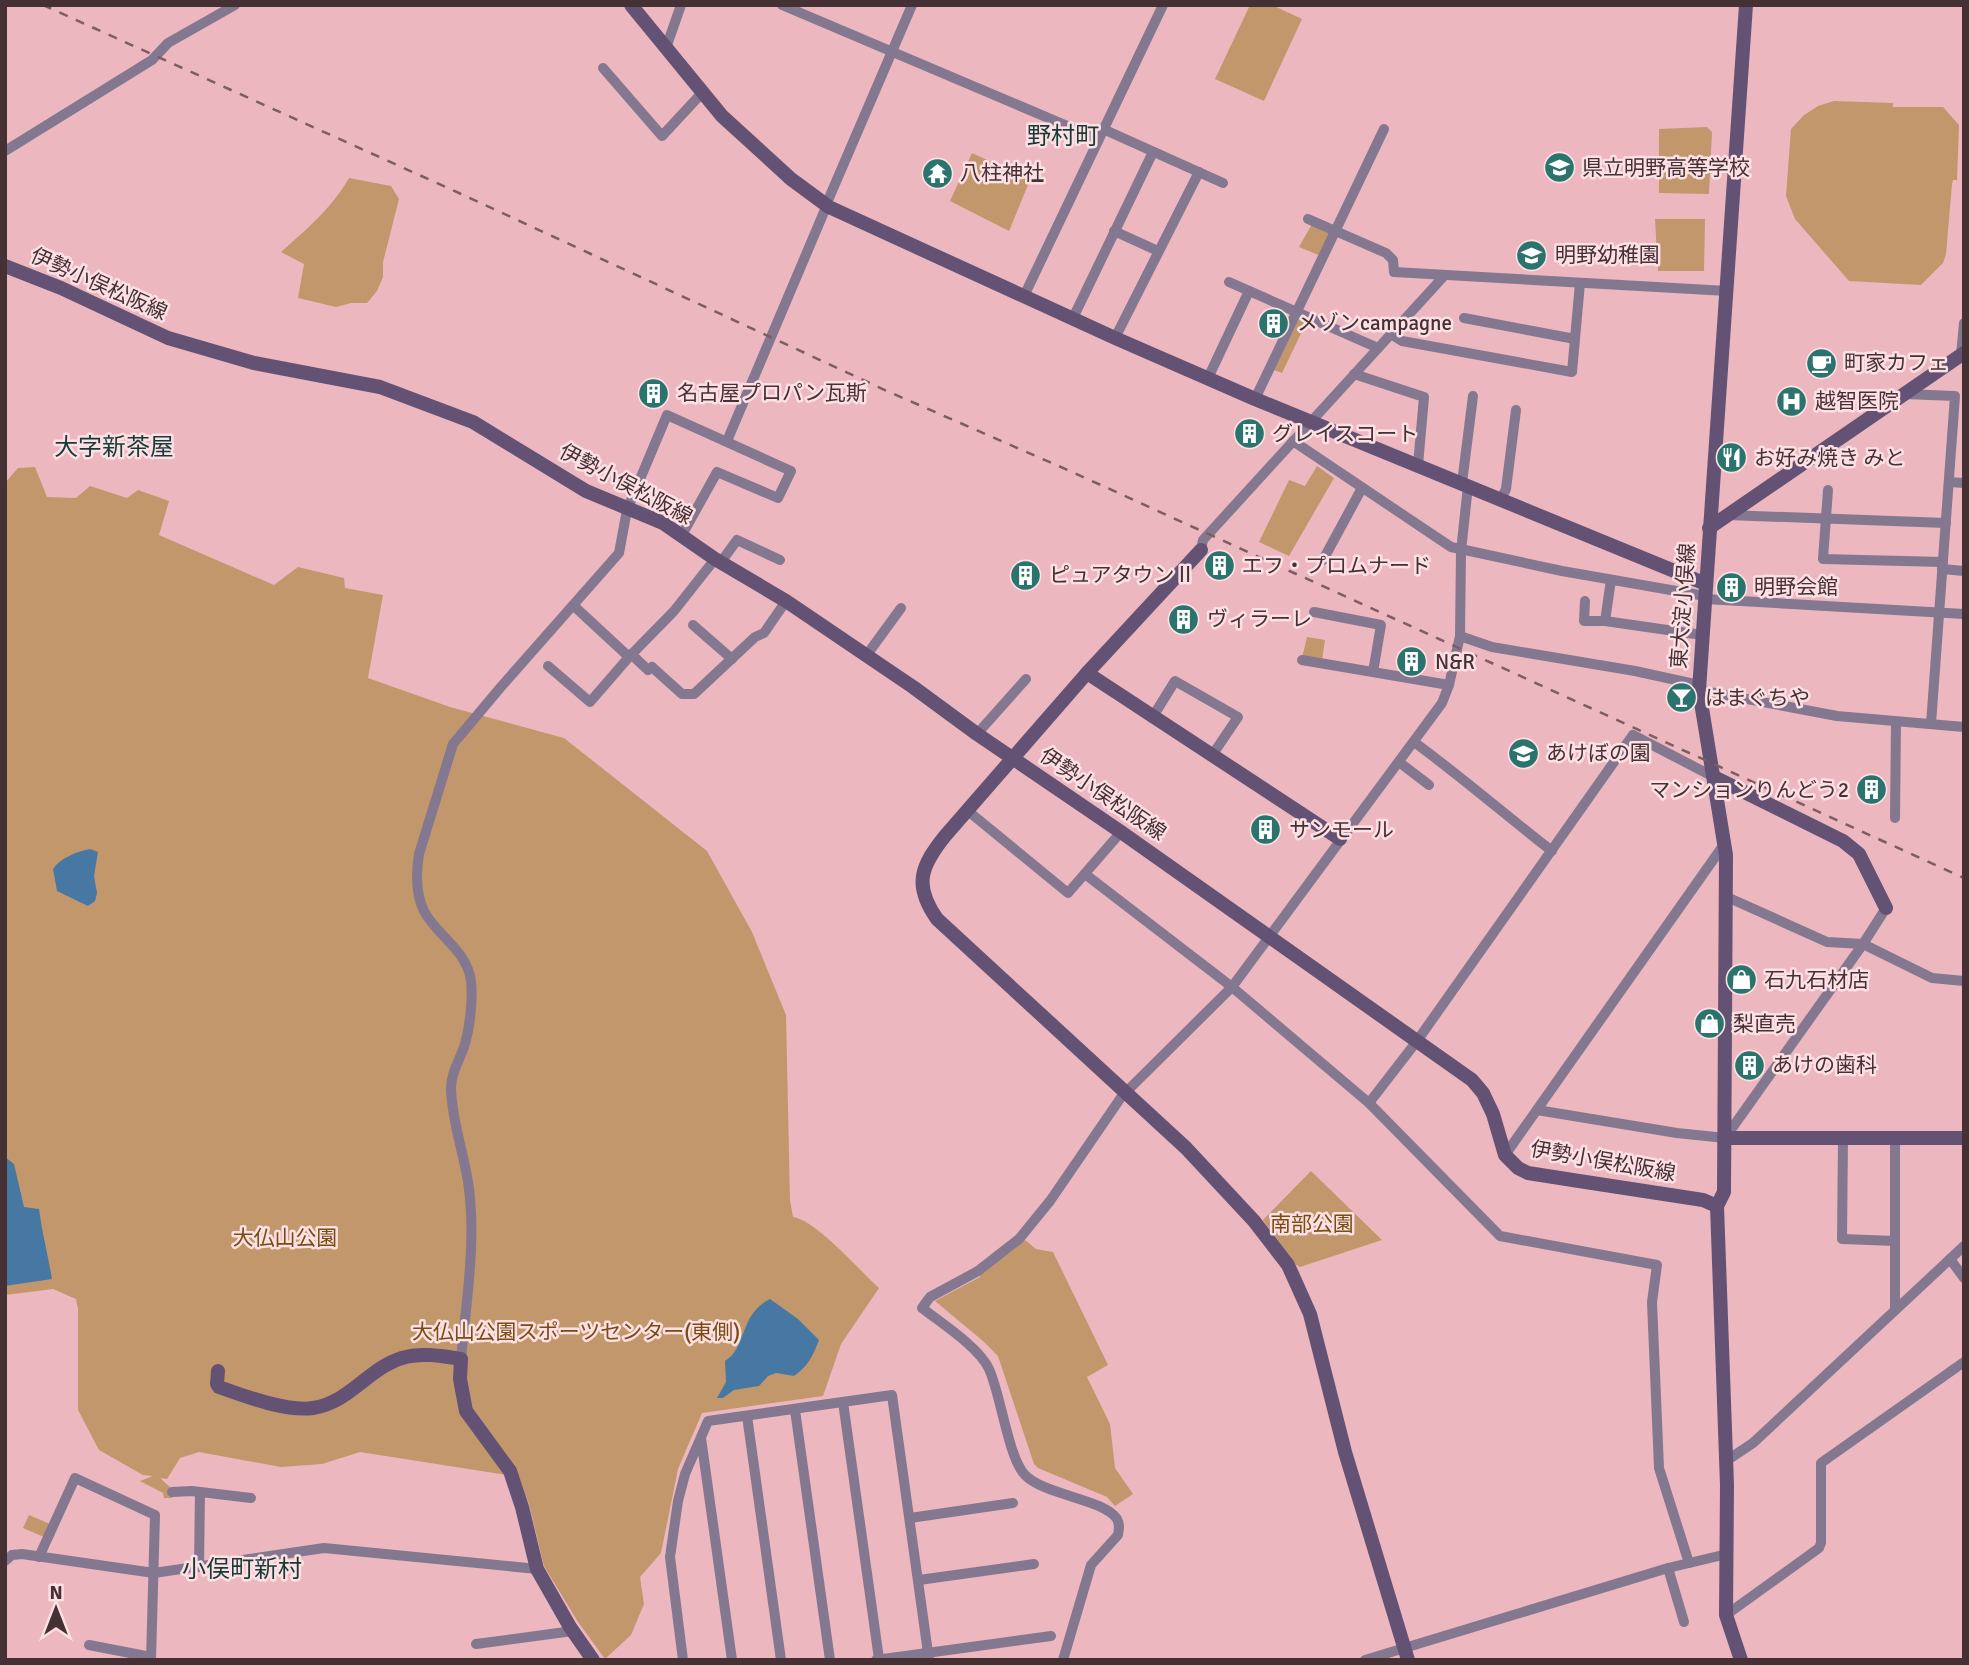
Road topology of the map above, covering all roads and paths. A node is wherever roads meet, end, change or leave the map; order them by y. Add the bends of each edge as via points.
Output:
1 (234, 5) edge
2 (631, 5) edge
3 (681, 5) edge
4 (782, 5) edge
5 (912, 5) edge
6 (1746, 5) edge
7 (1158, 7) edge
8 (666, 48) junction
9 (892, 52) junction
10 (603, 68) dead end
11 (701, 94) junction
12 (1384, 129) dead end
13 (1101, 134) junction
14 (5, 151) edge
15 (1153, 152) junction
16 (1199, 172) junction
17 (1223, 183) dead end
18 (827, 206) junction
19 (1308, 219) dead end
20 (1336, 231) junction
21 (1114, 232) junction
22 (1158, 251) junction
23 (5, 266) edge
24 (1444, 276) junction
25 (1228, 282) dead end
26 (1580, 283) junction
27 (1249, 291) junction
28 (1727, 291) junction
29 (1024, 296) junction
30 (1297, 312) junction
31 (1073, 318) junction
32 (1464, 318) dead end
33 (1964, 323) edge
34 (1391, 334) junction
35 (1115, 338) junction
36 (1575, 339) junction
37 (1378, 348) junction
38 (1963, 354) edge
39 (1354, 374) junction
40 (1208, 378) junction
41 (1904, 394) junction
42 (1473, 396) dead end
43 (1960, 397) edge
44 (1255, 399) junction
45 (1516, 410) dead end
46 (1312, 421) junction
47 (1293, 440) junction
48 (727, 441) junction
49 (1958, 441) edge
50 (1418, 465) junction
51 (1949, 482) junction
52 (1964, 483) edge
53 (1465, 484) junction
54 (1362, 488) junction
55 (1828, 490) dead end
56 (1501, 499) junction
57 (628, 510) junction
58 (1727, 515) junction
59 (1826, 520) junction
60 (1946, 523) junction
61 (1709, 528) junction
62 (682, 536) junction
63 (1201, 550) joint
64 (1461, 551) junction
65 (718, 560) junction
66 (780, 560) dead end
67 (1322, 560) dead end
68 (1943, 566) junction
69 (1964, 570) edge
70 (1611, 580) junction
71 (1705, 593) junction
72 (786, 601) junction
73 (1585, 601) dead end
74 (574, 606) junction
75 (901, 608) dead end
76 (1314, 612) dead end
77 (1939, 613) junction
78 (1964, 614) edge
79 (1605, 621) junction
80 (693, 625) dead end
81 (1702, 635) junction
82 (1460, 636) junction
83 (630, 655) junction
84 (866, 656) junction
85 (732, 659) junction
86 (1302, 660) dead end
87 (548, 666) dead end
88 (1373, 672) junction
89 (1087, 673) junction
90 (1026, 679) dead end
91 (1449, 685) junction
92 (1699, 687) junction
93 (1152, 718) junction
94 (1896, 722) junction
95 (1931, 724) junction
96 (1964, 727) edge
97 (977, 734) junction
98 (1414, 742) junction
99 (1213, 754) junction
100 (1013, 758) junction
101 (1399, 762) junction
102 (1714, 777) junction
103 (1429, 785) dead end
104 (968, 811) junction
105 (1895, 818) dead end
106 (1121, 832) junction
107 (1340, 839) junction
108 (1725, 843) junction
109 (1552, 851) junction
110 (1085, 874) junction
111 (1727, 897) junction
112 (1886, 908) joint
113 (1268, 936) junction
114 (1863, 944) junction
115 (1964, 981) edge
116 (1232, 987) junction
117 (1417, 1041) junction
118 (1126, 1091) junction
119 (1369, 1103) junction
120 (1537, 1110) junction
121 (1725, 1138) junction
122 (1843, 1138) junction
123 (1895, 1139) junction
124 (1964, 1139) edge
125 (1505, 1155) junction
126 (1717, 1206) junction
127 (1895, 1241) junction
128 (1964, 1246) edge
129 (1950, 1259) junction
130 (1964, 1278) edge
131 (1895, 1310) junction
132 (461, 1359) junction
133 (1964, 1362) edge
134 (218, 1371) dead end
135 (843, 1402) junction
136 (795, 1410) junction
137 (747, 1416) junction
138 (701, 1435) junction
139 (1726, 1461) junction
140 (172, 1492) dead end
141 (200, 1492) junction
142 (251, 1498) dead end
143 (1013, 1503) dead end
144 (910, 1518) junction
145 (1727, 1554) junction
146 (39, 1558) junction
147 (5, 1560) edge
148 (1034, 1563) dead end
149 (1689, 1563) junction
150 (200, 1567) junction
151 (537, 1569) junction
152 (1668, 1569) junction
153 (154, 1573) junction
154 (919, 1580) junction
155 (1726, 1615) junction
156 (1684, 1622) dead end
157 (573, 1631) junction
158 (1051, 1636) dead end
159 (476, 1644) dead end
160 (89, 1645) dead end
161 (1406, 1654) edge
162 (929, 1656) edge
163 (151, 1658) edge
164 (593, 1660) edge
165 (683, 1660) edge
166 (732, 1660) edge
167 (781, 1660) edge
168 (830, 1660) edge
169 (878, 1660) edge
170 (1063, 1660) edge
171 (1365, 1660) edge
172 (1741, 1660) edge

1 - 14 street
2 - 8 main road
3 - 8 street
4 - 9 street
5 - 9 street
6 - 28 main road, 東大淀小俣線
7 - 13 street
8 - 11 main road
9 - 13 street
9 - 18 street
10 - 11 street via 662,136
11 - 18 main road
12 - 20 street
13 - 15 street
13 - 29 street
15 - 16 street
15 - 21 street
16 - 17 street
16 - 22 street
18 - 29 main road
18 - 48 street
19 - 20 street
20 - 24 street via 1386,253 1393,260 1394,272
20 - 30 street
21 - 22 street
21 - 31 street
22 - 35 street
23 - 57 main road, 伊勢小俣松阪線 via 168,338 254,363 380,387 473,422 586,491
24 - 26 street
24 - 34 street
25 - 27 street
26 - 28 street
26 - 36 street
27 - 30 street
27 - 40 street
28 - 61 main road, 東大淀小俣線
29 - 31 main road
30 - 37 street
30 - 44 street
31 - 35 main road
32 - 36 street
33 - 38 street
34 - 36 street via 1402,341 1572,372
34 - 37 street
35 - 40 main road
37 - 39 street
38 - 41 main road
39 - 46 street
39 - 50 street via 1424,397
40 - 44 main road
41 - 43 street
41 - 58 main road
42 - 53 street
43 - 49 street
44 - 46 main road
45 - 56 street
46 - 47 street
46 - 50 main road
47 - 54 street
47 - 63 street via 1203,540
48 - 57 street via 667,415
48 - 62 street via 791,471 778,498 717,472
49 - 51 street
50 - 53 main road
51 - 52 street
51 - 60 street
53 - 56 main road
53 - 64 street
54 - 64 street
54 - 67 street
55 - 59 street
56 - 71 main road
57 - 62 main road, 伊勢小俣松阪線
57 - 74 street via 619,553
58 - 59 street
58 - 61 main road
59 - 60 street
59 - 68 street via 1823,559
60 - 68 street
61 - 71 main road, 東大淀小俣線
62 - 65 main road, 伊勢小俣松阪線
63 - 89 main road
64 - 70 street
64 - 82 street
65 - 66 street via 737,540
65 - 72 main road, 伊勢小俣松阪線
65 - 83 street
68 - 69 street
68 - 77 street
70 - 71 street
70 - 79 street
71 - 77 street
71 - 81 main road, 東大淀小俣線
72 - 84 main road, 伊勢小俣松阪線
72 - 85 street via 764,633
73 - 79 street via 1584,621
74 - 83 street
74 - 132 street via 453,744 419,854 417,890 424,912 458,952 472,987 465,1043 451,1090 469,1188 471,1227
75 - 84 street
76 - 88 street via 1381,625
77 - 78 street
77 - 95 street
79 - 81 street
80 - 85 street
81 - 92 main road, 東大淀小俣線
82 - 91 street
82 - 92 street via 1492,647 1635,671
83 - 85 street via 648,670 652,667 682,694 694,694
83 - 87 street via 590,702
84 - 97 main road, 伊勢小俣松阪線
86 - 88 street
88 - 91 street
89 - 93 main road
89 - 100 main road
90 - 97 street
91 - 98 street
92 - 94 street via 1837,716
92 - 102 main road, 東大淀小俣線
93 - 99 main road
93 - 99 street via 1175,681 1238,717
94 - 95 street
94 - 105 street
95 - 96 street
97 - 100 main road, 伊勢小俣松阪線
98 - 101 street
98 - 109 street
99 - 107 main road
100 - 104 main road
100 - 106 main road, 伊勢小俣松阪線
101 - 103 street
101 - 107 street
102 - 108 main road, 東大淀小俣線
102 - 109 street via 1633,735
102 - 112 main road via 1843,841 1859,854
104 - 110 street via 1068,893
104 - 118 main road via 933,851 924,869 922,886 932,911
106 - 110 street
106 - 113 main road, 伊勢小俣松阪線
107 - 113 street
108 - 111 main road, 東大淀小俣線
108 - 120 street
109 - 117 street
110 - 116 street
111 - 114 street via 1827,942
111 - 121 main road, 東大淀小俣線
112 - 114 street
113 - 116 street
113 - 117 main road, 伊勢小俣松阪線
114 - 115 street via 1932,978
114 - 121 street
116 - 118 street
116 - 119 street
117 - 119 street
117 - 125 main road, 伊勢小俣松阪線 via 1483,1093
118 - 161 main road via 1233,1196 1297,1281
118 - 170 street via 1019,1239 978,1271 930,1297 922,1308 976,1351 989,1368 1017,1461 1028,1478 1116,1518 1118,1535 1091,1565
119 - 149 street via 1500,1236 1657,1265 1652,1303 1659,1468
120 - 121 street
120 - 125 street
121 - 122 main road
121 - 126 main road, 東大淀小俣線 via 1724,1192
122 - 123 main road
122 - 127 street via 1842,1239
123 - 124 main road
123 - 127 street
125 - 126 main road, 伊勢小俣松阪線 via 1528,1172
126 - 139 main road
127 - 131 street
128 - 129 street
129 - 130 street
129 - 131 street
131 - 139 street via 1753,1443
132 - 134 main road via 404,1357 344,1397 306,1409 219,1387
132 - 151 main road via 466,1411 510,1471
133 - 155 street via 1821,1463 1822,1544
135 - 136 street
135 - 144 street via 892,1395
135 - 169 street
136 - 137 street
136 - 168 street
137 - 138 street via 708,1421
137 - 167 street
138 - 165 street via 681,1488 670,1557
138 - 166 street
139 - 145 main road
140 - 141 street
141 - 142 street
141 - 150 street
143 - 144 street
144 - 154 street
145 - 149 street
145 - 155 main road
146 - 147 street via 17,1554
146 - 153 street
146 - 153 street via 75,1478 155,1516
148 - 154 street
149 - 152 street
150 - 151 street via 324,1548
150 - 153 street
151 - 157 main road
152 - 156 street
152 - 161 street
153 - 163 street
154 - 162 street
155 - 172 main road
157 - 159 street
157 - 164 main road
158 - 162 street
160 - 163 street
161 - 171 street
162 - 169 street

